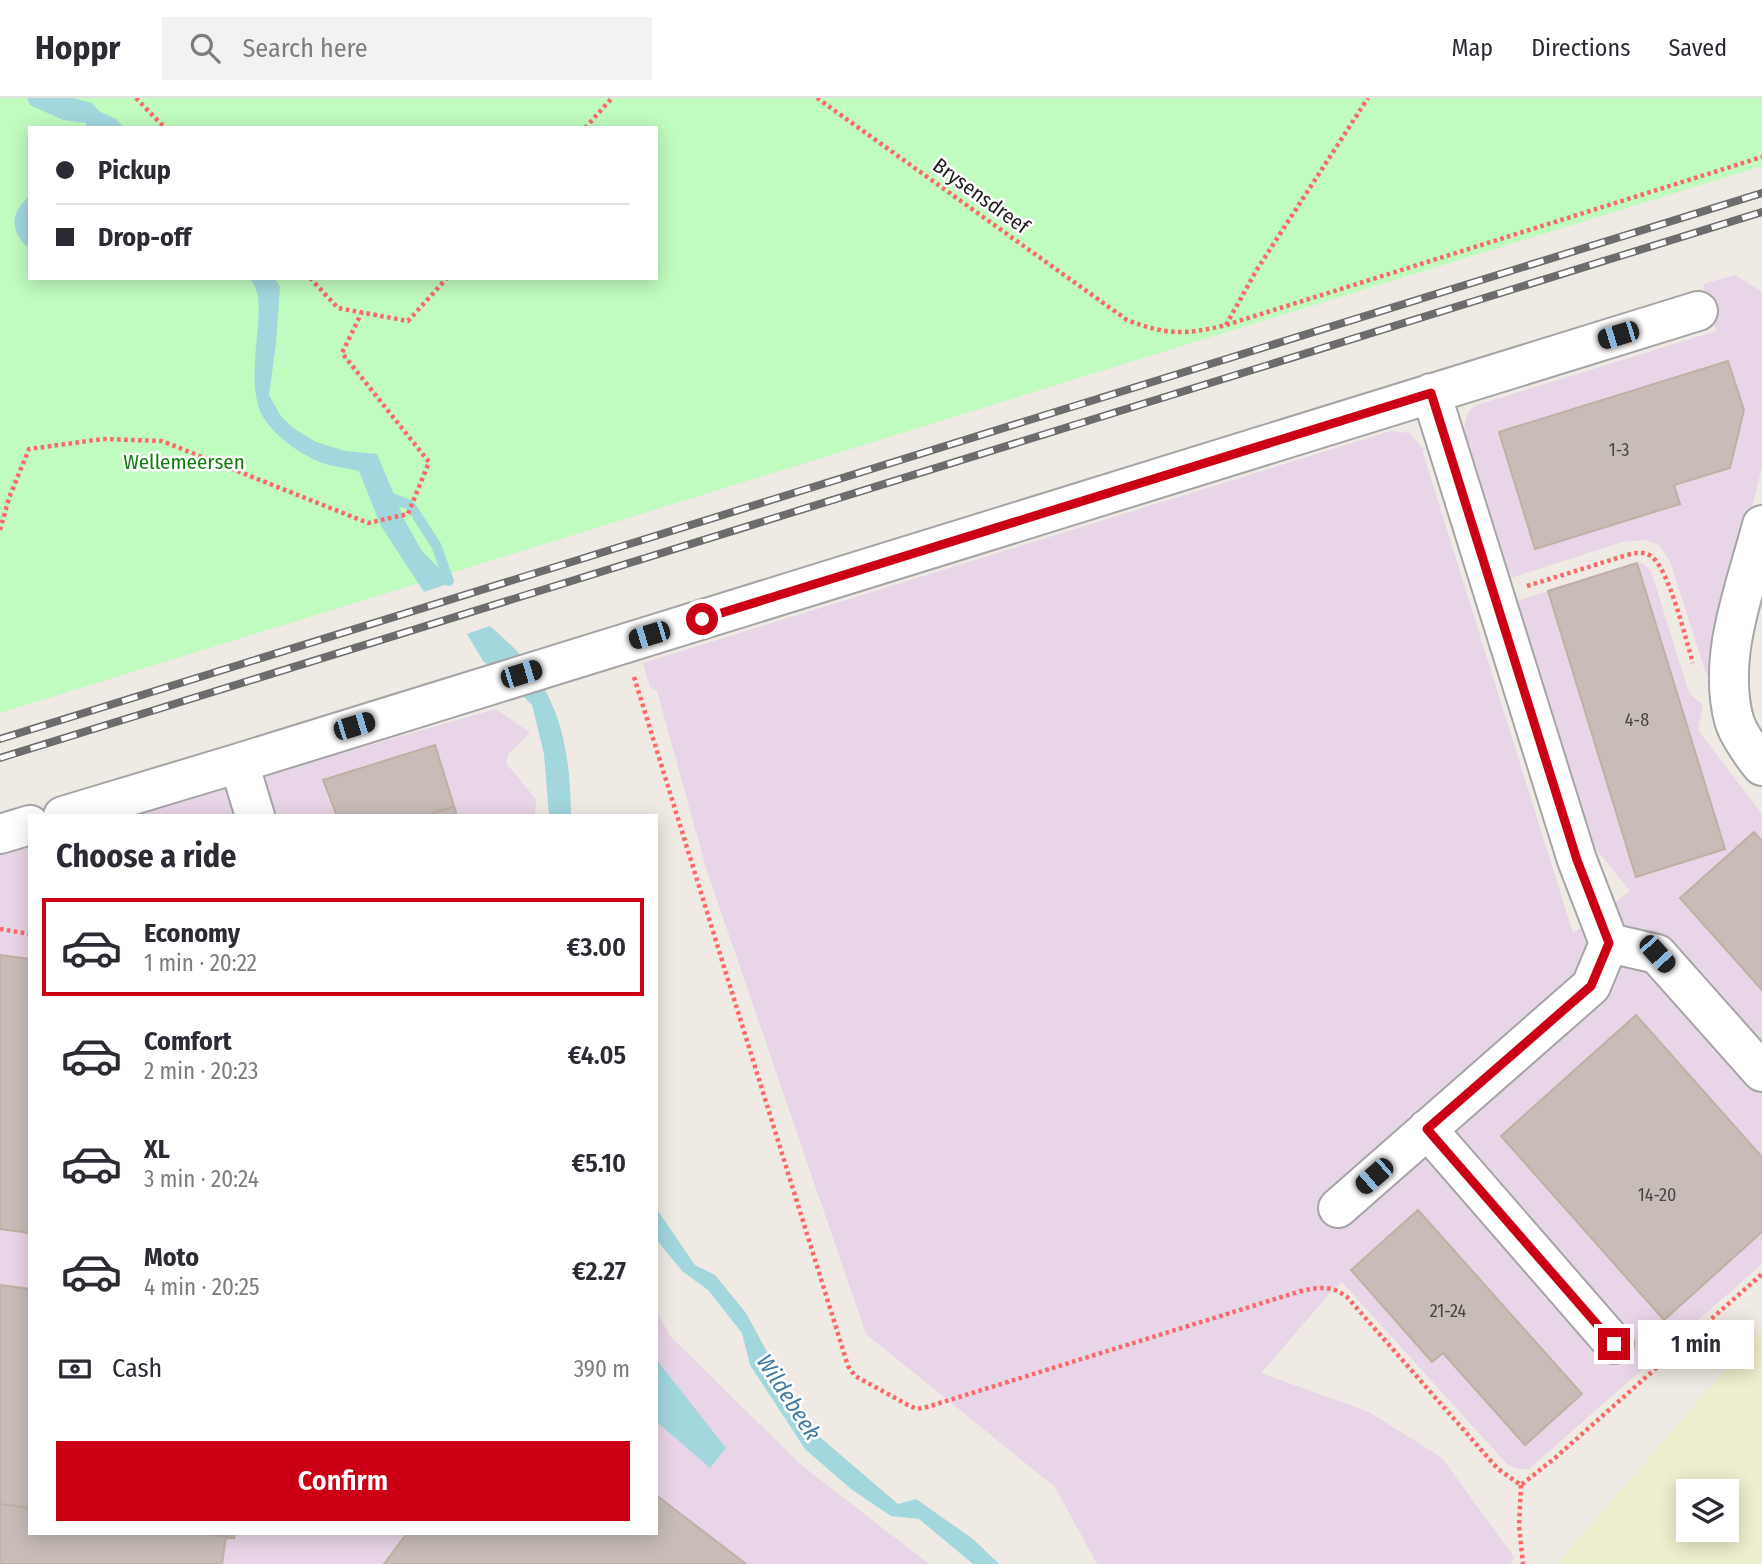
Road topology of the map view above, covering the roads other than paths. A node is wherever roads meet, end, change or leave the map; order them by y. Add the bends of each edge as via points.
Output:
1 (1698, 311) dead end
2 (1431, 393) junction
3 (1762, 525) edge
4 (239, 763) junction
5 (1762, 766) edge
6 (69, 814) edge
7 (254, 814) edge
8 (28, 826) edge
9 (0, 834) edge
10 (1609, 943) junction
11 (1762, 1072) edge
12 (1427, 1129) junction
13 (1338, 1208) dead end
14 (1614, 1344) dead end

1 - 2 street
2 - 4 street
2 - 10 street via 1577,860
3 - 5 street via 1731,641 1729,675 1734,723
4 - 6 street
4 - 7 street
8 - 9 street
10 - 11 street via 1657,954
10 - 12 street via 1591,986
12 - 13 street
12 - 14 street

